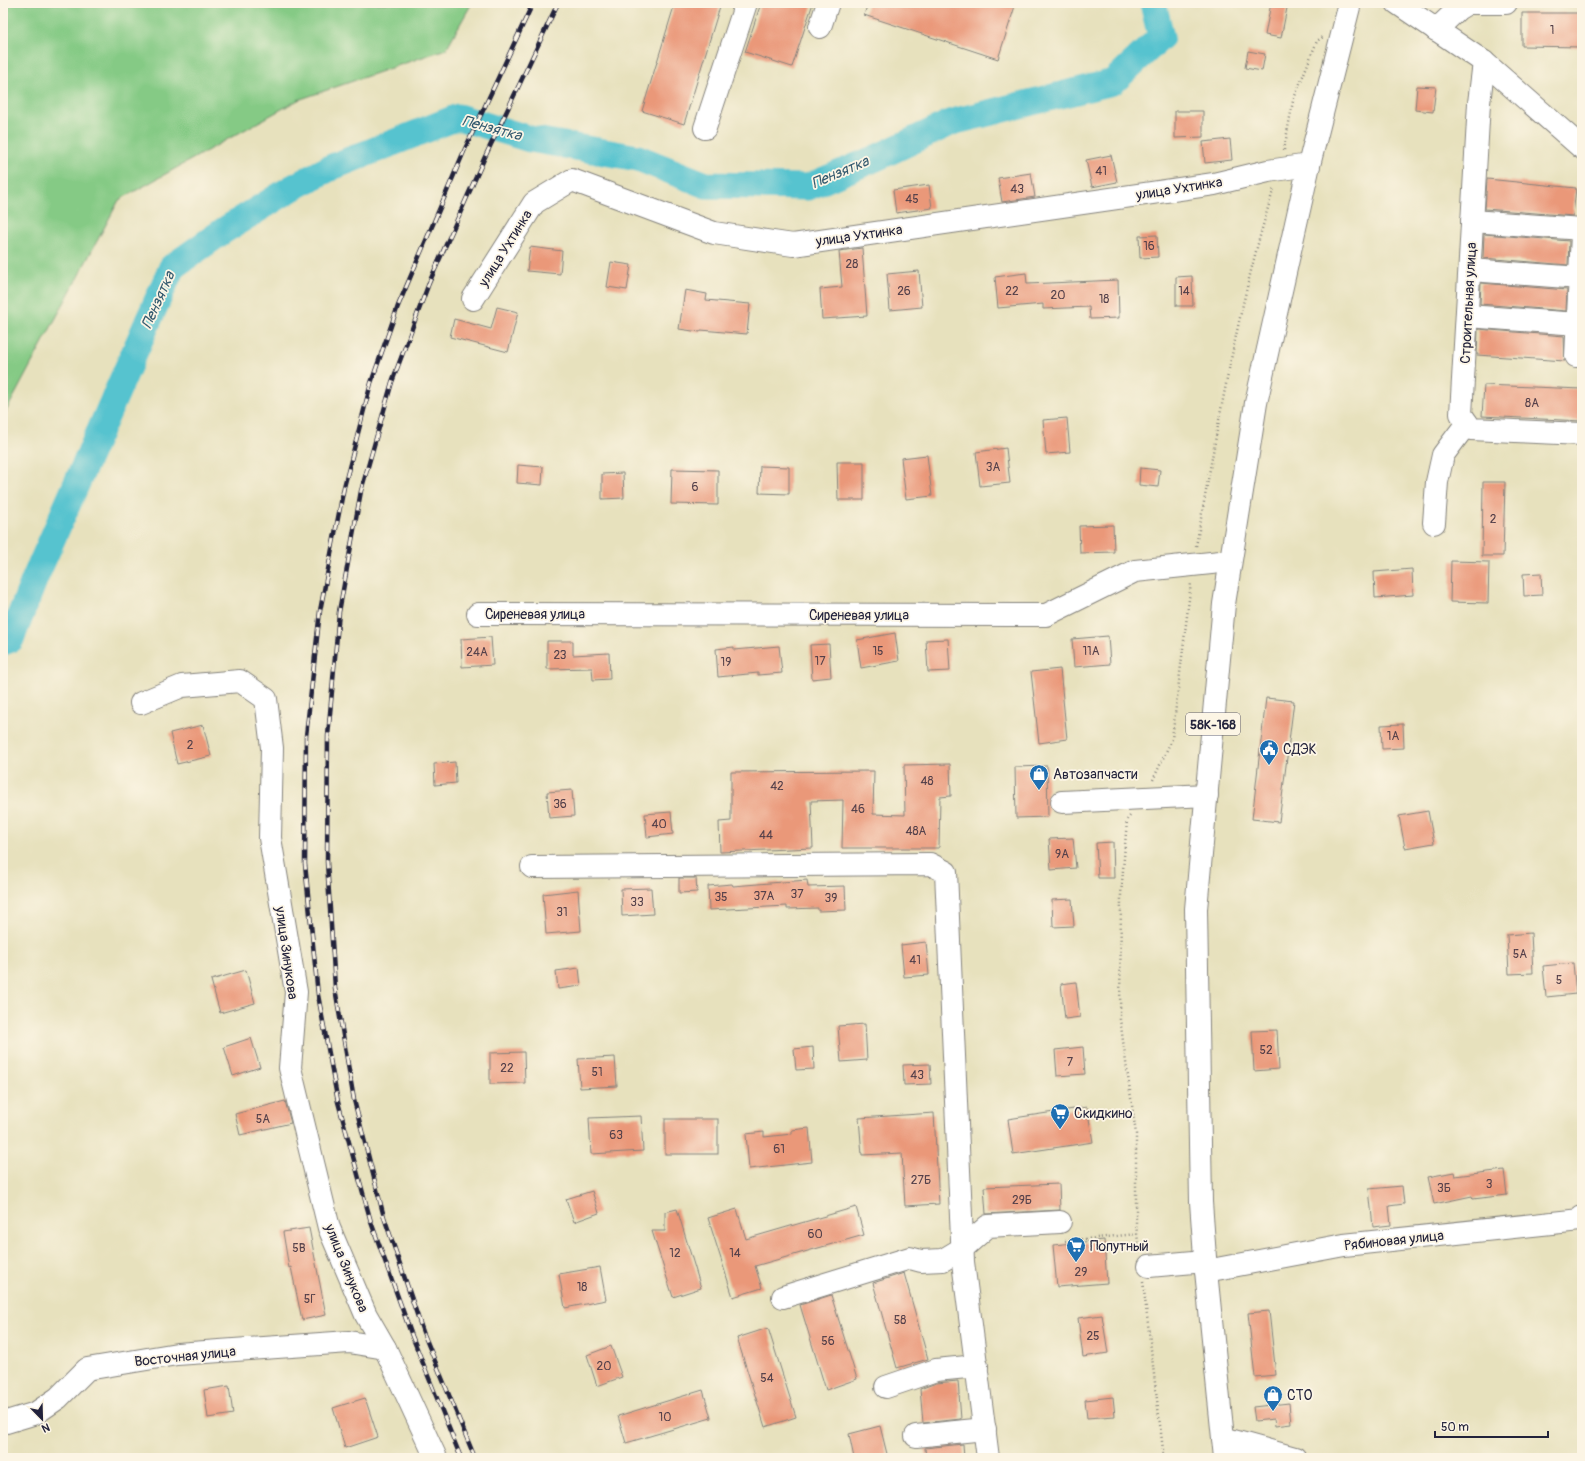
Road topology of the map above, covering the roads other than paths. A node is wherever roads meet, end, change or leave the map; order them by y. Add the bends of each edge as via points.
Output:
1 (746, 3) edge
2 (828, 3) edge
3 (1350, 3) edge
4 (1397, 3) edge
5 (1506, 3) edge
6 (820, 27) dead end
7 (1436, 30) junction
8 (1484, 62) junction
9 (705, 128) dead end
10 (1582, 148) edge
11 (1309, 165) junction
12 (1472, 221) junction
13 (1582, 229) edge
14 (1582, 234) edge
15 (1470, 270) junction
16 (1581, 276) edge
17 (473, 299) dead end
18 (1467, 316) junction
19 (1578, 324) junction
20 (1582, 356) edge
21 (1467, 423) junction
22 (1582, 434) edge
23 (1434, 523) dead end
24 (1230, 561) junction
25 (478, 614) dead end
26 (141, 703) dead end
27 (1207, 795) junction
28 (1062, 802) dead end
29 (532, 868) dead end
30 (1581, 1219) edge
31 (1059, 1223) road end
32 (963, 1248) junction
33 (1144, 1266) road end
34 (1205, 1266) junction
35 (783, 1297) dead end
36 (385, 1348) junction
37 (977, 1366) junction
38 (886, 1387) dead end
39 (3, 1423) edge
40 (985, 1429) junction
41 (916, 1436) dead end
42 (1224, 1448) edge
43 (436, 1458) edge
44 (988, 1458) edge
45 (1295, 1458) edge

1 - 9 street
2 - 6 street
3 - 11 street, 58К-168
4 - 7 street
5 - 7 street via 1468,4 1458,9
7 - 8 street
8 - 10 street
8 - 12 street, Строительная улица
11 - 17 street, улица Ухтинка via 1214,184 793,245 714,233 572,180 534,203
11 - 24 street, 58К-168 via 1256,403
12 - 13 street
12 - 15 street, Строительная улица
14 - 16 street
15 - 16 street
15 - 18 street, Строительная улица
16 - 19 street
18 - 19 street
18 - 21 street, Строительная улица via 1461,414
19 - 20 street via 1576,356
21 - 22 street via 1471,429
21 - 23 street via 1443,455 1437,482
24 - 25 street, Сиреневая улица via 1135,571 1046,615
24 - 27 street, 58К-168
26 - 36 street, улица Зинукова via 182,686 240,681 266,699 272,748 270,838 296,992 290,1068 329,1228 366,1315
27 - 28 street
27 - 34 street, 58К-168 via 1196,909 1201,1202
29 - 32 street via 930,864 946,872
30 - 34 street, Рябиновая улица via 1344,1245
31 - 32 street via 988,1226
32 - 35 street via 943,1260 921,1261 910,1258
32 - 37 street
33 - 34 street, Рябиновая улица
34 - 42 street, 58К-168
36 - 39 street, Восточная улица via 349,1342 185,1353 87,1369 58,1398 36,1413
36 - 43 street, улица Зинукова
37 - 38 street via 936,1370
37 - 40 street
40 - 41 street
40 - 44 street
42 - 45 street

